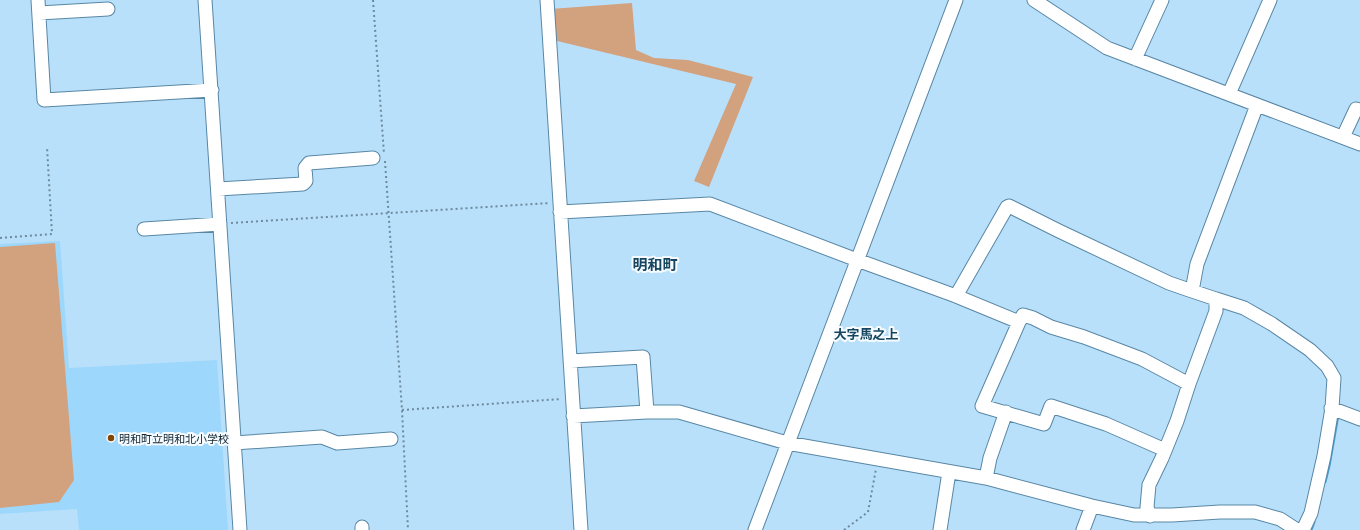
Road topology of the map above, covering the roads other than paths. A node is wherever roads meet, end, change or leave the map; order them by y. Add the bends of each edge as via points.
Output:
1 (205, 0) edge
2 (547, 0) edge
3 (956, 0) edge
4 (1034, 0) edge
5 (1162, 0) edge
6 (1270, 0) edge
7 (38, 6) edge
8 (108, 9) dead end
9 (1135, 59) junction
10 (212, 90) junction
11 (1229, 94) junction
12 (1257, 105) junction
13 (1360, 110) edge
14 (1343, 137) junction
15 (1360, 144) edge
16 (372, 158) dead end
17 (218, 189) junction
18 (559, 207) junction
19 (220, 224) junction
20 (144, 229) dead end
21 (857, 260) junction
22 (1192, 291) junction
23 (956, 296) junction
24 (1216, 299) junction
25 (1019, 322) junction
26 (570, 360) junction
27 (1189, 384) junction
28 (1331, 408) junction
29 (648, 412) junction
30 (1006, 412) junction
31 (573, 416) junction
32 (1360, 418) edge
33 (391, 439) dead end
34 (234, 443) junction
35 (787, 443) junction
36 (1165, 450) junction
37 (949, 472) junction
38 (986, 478) junction
39 (1092, 506) junction
40 (1150, 516) junction
41 (240, 530) edge
42 (581, 530) edge
43 (755, 530) edge
44 (940, 530) edge
45 (1083, 530) edge
46 (1297, 530) edge
47 (1303, 530) edge

1 - 10 street
2 - 18 street
3 - 21 street
4 - 9 street via 1107,48
5 - 9 street
6 - 11 street
7 - 8 street
7 - 10 street via 44,100
9 - 11 street
10 - 17 street
11 - 12 street
12 - 14 street
12 - 22 street via 1197,264
13 - 14 street via 1356,109
14 - 15 street
16 - 17 street via 309,163 305,168 306,181 303,184
17 - 19 street
18 - 21 street via 710,204
18 - 26 street
19 - 20 street
19 - 34 street
21 - 23 street
21 - 35 street
22 - 23 street via 1162,280 1009,206
22 - 24 street
23 - 25 street
24 - 27 street via 1216,311
24 - 28 street via 1244,308 1272,324 1310,350 1327,366 1334,378
25 - 27 street via 1023,315 1033,318 1051,327 1142,359
25 - 30 street via 982,406
26 - 29 street via 643,357
26 - 31 street
27 - 36 street
28 - 32 street
28 - 47 street via 1324,456 1311,513
29 - 31 street
29 - 35 street via 679,412
30 - 36 street via 1044,424 1051,406 1106,424
30 - 38 street
31 - 42 street
33 - 34 street via 337,443 322,438
34 - 41 street
35 - 37 street
35 - 43 street
36 - 40 street via 1149,485 1147,506
37 - 38 street
37 - 44 street
38 - 39 street
39 - 40 street
39 - 45 street
40 - 46 street via 1255,512 1280,519

